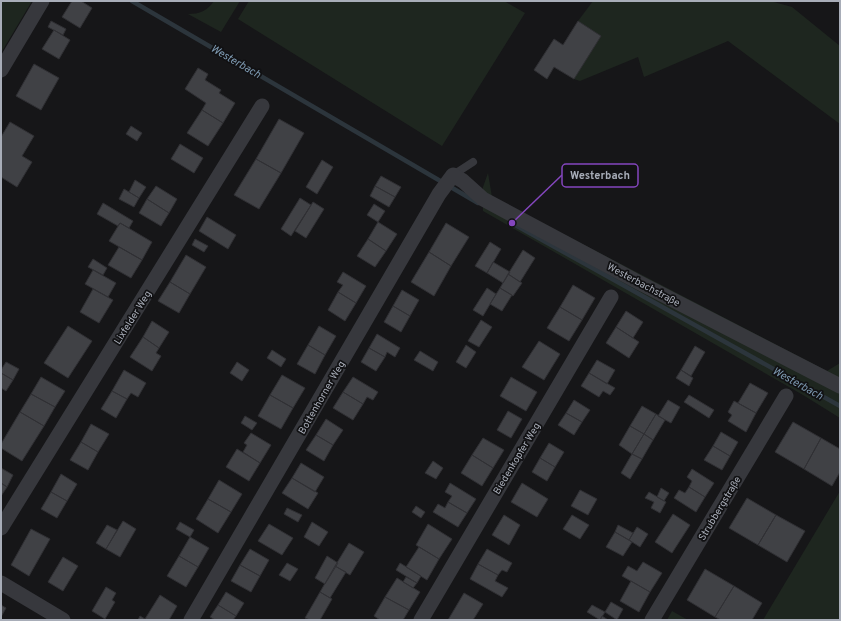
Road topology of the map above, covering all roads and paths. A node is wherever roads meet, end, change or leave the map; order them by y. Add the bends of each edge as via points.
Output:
1 (42, 1) edge
2 (1, 70) edge
3 (262, 106) dead end
4 (473, 162) dead end
5 (452, 177) junction
6 (612, 297) dead end
7 (840, 386) edge
8 (786, 396) dead end
9 (1, 528) edge
10 (1, 583) edge
11 (63, 620) edge
12 (191, 620) edge
13 (421, 620) edge
14 (652, 620) edge

1 - 2 street
3 - 9 street, Lixfelder Weg
4 - 5 lane
5 - 7 street, Westerbachstraße via 463,181 483,199
5 - 12 street, Bottenhorner Weg
6 - 13 street, Biedenkopfer Weg
8 - 14 street, Strubbergstraße
10 - 11 street

